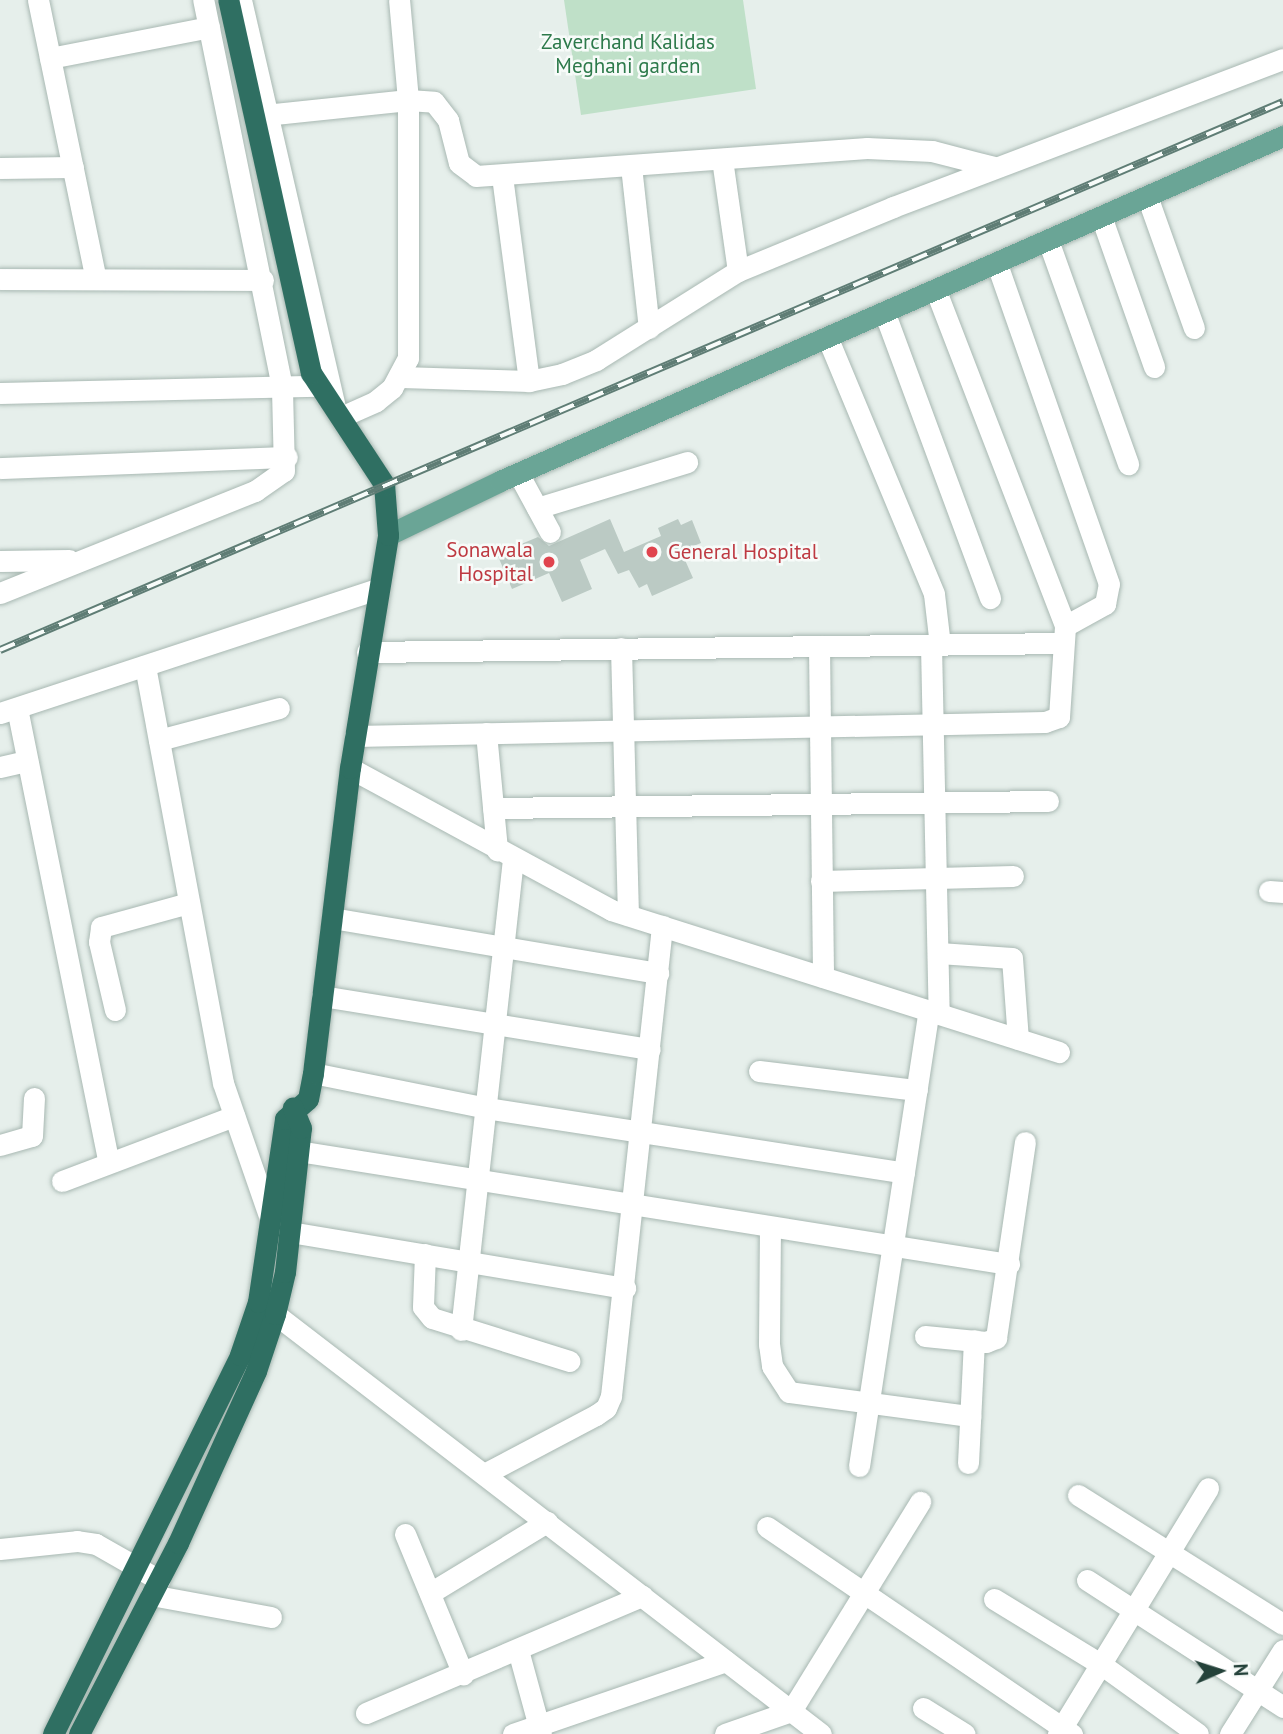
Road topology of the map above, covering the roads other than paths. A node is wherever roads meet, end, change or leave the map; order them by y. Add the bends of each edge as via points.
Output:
1 (38, 0) edge
2 (203, 0) edge
3 (228, 0) edge
4 (241, 0) edge
5 (399, 0) edge
6 (209, 27) junction
7 (50, 58) junction
8 (1283, 59) edge
9 (408, 100) junction
10 (265, 115) junction
11 (1283, 136) edge
12 (722, 159) junction
13 (631, 166) junction
14 (73, 167) junction
15 (994, 167) junction
16 (0, 168) edge
17 (502, 176) junction
18 (1148, 199) junction
19 (1102, 219) junction
20 (1049, 243) junction
21 (997, 265) junction
22 (738, 271) junction
23 (0, 279) edge
24 (96, 279) junction
25 (262, 280) junction
26 (936, 291) junction
27 (885, 314) junction
28 (649, 328) junction
29 (1194, 328) dead end
30 (828, 339) junction
31 (1154, 367) dead end
32 (401, 377) junction
33 (528, 381) junction
34 (317, 386) junction
35 (282, 387) junction
36 (0, 393) edge
37 (339, 409) junction
38 (286, 457) junction
39 (687, 461) dead end
40 (1128, 464) dead end
41 (0, 468) edge
42 (518, 473) junction
43 (537, 508) junction
44 (550, 532) dead end
45 (388, 535) junction
46 (82, 560) junction
47 (0, 561) edge
48 (377, 589) junction
49 (0, 593) edge
50 (990, 598) dead end
51 (1064, 635) junction
52 (935, 645) junction
53 (820, 646) junction
54 (621, 648) junction
55 (367, 652) junction
56 (145, 666) junction
57 (279, 708) dead end
58 (8, 710) edge
59 (933, 724) junction
60 (820, 726) junction
61 (624, 730) junction
62 (486, 733) junction
63 (355, 736) junction
64 (159, 740) junction
65 (27, 761) junction
66 (0, 767) edge
67 (350, 768) junction
68 (1048, 801) dead end
69 (936, 803) junction
70 (821, 804) junction
71 (626, 806) junction
72 (493, 808) junction
73 (505, 855) junction
74 (1013, 876) dead end
75 (938, 878) junction
76 (821, 881) junction
77 (189, 903) junction
78 (628, 915) junction
79 (332, 918) junction
80 (662, 926) junction
81 (504, 944) junction
82 (939, 953) junction
83 (658, 973) junction
84 (823, 977) junction
85 (322, 996) junction
86 (115, 1010) dead end
87 (934, 1012) junction
88 (495, 1026) junction
89 (1018, 1039) junction
90 (650, 1049) junction
91 (1059, 1052) dead end
92 (759, 1071) dead end
93 (313, 1073) junction
94 (917, 1090) junction
95 (34, 1098) dead end
96 (293, 1108) junction
97 (486, 1108) junction
98 (234, 1116) junction
99 (643, 1129) junction
100 (1025, 1142) dead end
101 (0, 1145) edge
102 (298, 1151) junction
103 (108, 1161) junction
104 (904, 1173) junction
105 (478, 1180) junction
106 (62, 1181) dead end
107 (635, 1205) junction
108 (268, 1213) junction
109 (770, 1227) junction
110 (290, 1232) junction
111 (893, 1246) junction
112 (425, 1254) junction
113 (468, 1261) junction
114 (1009, 1264) junction
115 (625, 1288) junction
116 (267, 1308) junction
117 (461, 1330) junction
118 (925, 1336) dead end
119 (974, 1340) junction
120 (569, 1361) dead end
121 (869, 1405) junction
122 (970, 1416) junction
123 (968, 1463) dead end
124 (859, 1466) dead end
125 (484, 1474) junction
126 (1208, 1488) dead end
127 (1078, 1495) dead end
128 (920, 1502) dead end
129 (547, 1522) junction
130 (767, 1527) dead end
131 (405, 1534) dead end
132 (0, 1549) edge
133 (1169, 1555) junction
134 (139, 1566) junction
135 (1087, 1580) dead end
136 (155, 1588) junction
137 (866, 1590) junction
138 (430, 1594) junction
139 (642, 1596) junction
140 (994, 1599) dead end
141 (1135, 1610) junction
142 (271, 1616) dead end
143 (1283, 1624) edge
144 (518, 1650) junction
145 (1283, 1650) edge
146 (726, 1661) junction
147 (1102, 1665) junction
148 (463, 1674) junction
149 (1257, 1690) junction
150 (1283, 1707) edge
151 (923, 1708) dead end
152 (791, 1711) junction
153 (366, 1713) dead end
154 (540, 1730) edge
155 (814, 1732) edge
156 (1064, 1732) edge
157 (53, 1734) edge
158 (79, 1734) edge
159 (513, 1734) edge
160 (725, 1734) edge
161 (965, 1734) edge
162 (1199, 1734) edge
163 (1230, 1734) edge

1 - 7 street
2 - 6 street
3 - 34 highway
4 - 10 street
5 - 9 street
6 - 7 street
6 - 25 street
7 - 14 street
8 - 15 street
9 - 10 street
9 - 17 street via 433,102 442,109 466,172
9 - 32 street via 408,358
10 - 37 street
11 - 18 main road
12 - 13 street
12 - 15 street via 901,148
12 - 22 street
13 - 17 street
13 - 28 street
14 - 16 street
14 - 24 street
15 - 22 street
17 - 33 street
18 - 19 main road
18 - 29 street
19 - 20 main road
19 - 31 street
20 - 21 main road
20 - 40 street
21 - 26 main road
21 - 51 street via 1109,584 1105,604
22 - 28 street
23 - 24 street
24 - 25 street
25 - 35 street
26 - 27 main road
26 - 51 street
27 - 30 main road
27 - 50 street
28 - 33 street via 596,360
30 - 42 main road
30 - 52 street via 934,594
32 - 33 street
32 - 37 street via 376,401
34 - 35 street
34 - 37 highway
35 - 36 street
35 - 38 street
37 - 45 highway via 384,484
38 - 41 street
38 - 46 street via 285,471 255,491
39 - 43 street
42 - 43 street
42 - 45 main road
43 - 44 street
45 - 48 highway
46 - 47 street
46 - 49 street
48 - 55 highway
48 - 56 street
51 - 52 street
51 - 59 street via 1059,718
52 - 53 street
52 - 59 street
53 - 54 street
53 - 60 street
54 - 55 street
54 - 61 street
55 - 63 highway
56 - 58 street
56 - 64 street
57 - 64 street
58 - 65 street
59 - 60 street
59 - 69 street
60 - 61 street
60 - 70 street
61 - 62 street
61 - 71 street
62 - 63 street
62 - 72 street
63 - 67 highway
64 - 77 street
65 - 66 street
65 - 103 street
67 - 73 street
67 - 79 highway
68 - 69 street
69 - 70 street
69 - 75 street
70 - 71 street
70 - 76 street
71 - 72 street
71 - 78 street
72 - 73 street
73 - 78 street via 577,895
73 - 81 street
74 - 75 street
75 - 76 street
75 - 82 street
76 - 84 street
77 - 86 street via 101,927 99,942
77 - 98 street via 223,1083
78 - 80 street
79 - 81 street
79 - 85 highway
80 - 83 street
80 - 84 street
81 - 83 street
81 - 88 street
82 - 87 street
82 - 89 street via 1012,958
83 - 90 street
84 - 87 street
85 - 88 street
85 - 93 highway
87 - 89 street
87 - 94 street
88 - 90 street
88 - 97 street
89 - 91 street
90 - 99 street
92 - 94 street
93 - 96 highway via 309,1099
93 - 97 street
94 - 104 street
95 - 101 street via 32,1136
96 - 102 highway via 301,1120
96 - 108 highway via 285,1119
97 - 99 street
97 - 105 street
98 - 103 street
98 - 108 street
99 - 104 street
99 - 107 street
100 - 114 street
102 - 105 street
102 - 110 highway
103 - 106 street
104 - 111 street
105 - 107 street
105 - 113 street
107 - 109 street
107 - 115 street
108 - 116 highway
109 - 111 street
109 - 121 street via 769,1344 778,1382 799,1397
110 - 112 street
110 - 116 highway
111 - 114 street
111 - 121 street
112 - 113 street
112 - 117 street via 426,1314
113 - 115 street
113 - 117 street
114 - 119 street via 996,1338
115 - 125 street via 606,1408
116 - 125 street
116 - 134 highway
116 - 136 highway via 256,1371
117 - 120 street
118 - 119 street
119 - 122 street
121 - 122 street
121 - 124 street
122 - 123 street
125 - 129 street
126 - 133 street
127 - 133 street
128 - 137 street
129 - 138 street
129 - 139 street
130 - 137 street
131 - 138 street
132 - 134 street via 76,1541 106,1548
133 - 141 street
133 - 143 street
134 - 136 street
134 - 157 highway
135 - 141 street
136 - 142 street
136 - 158 highway
137 - 152 street
137 - 156 street
138 - 148 street
139 - 144 street
139 - 146 street
140 - 147 street
141 - 147 street
141 - 149 street
144 - 148 street
144 - 154 street
145 - 149 street
146 - 152 street
146 - 154 street
147 - 156 street
147 - 162 street
148 - 153 street
149 - 150 street
149 - 163 street
151 - 161 street
152 - 155 street
152 - 160 street
154 - 159 street

